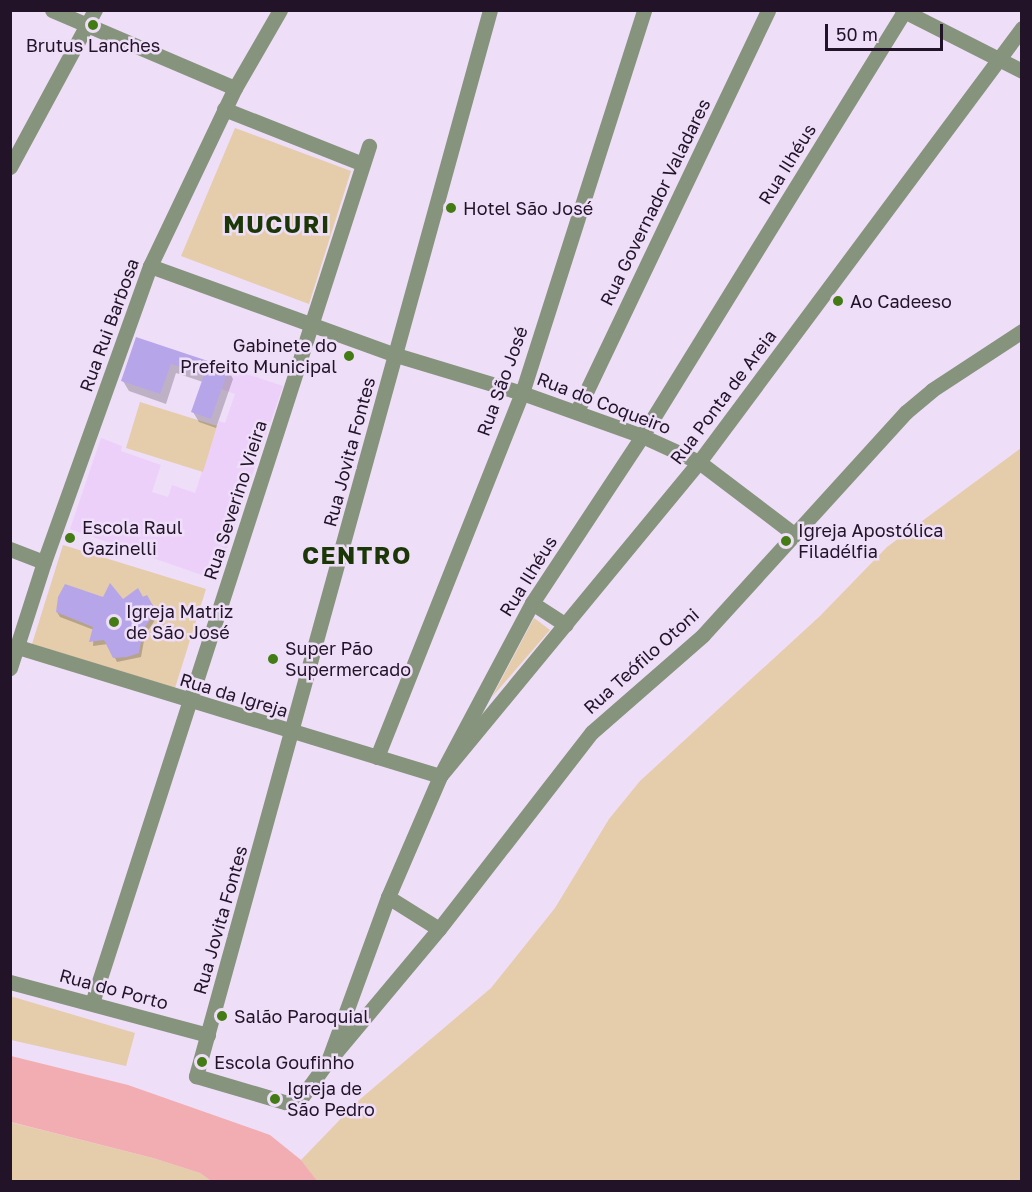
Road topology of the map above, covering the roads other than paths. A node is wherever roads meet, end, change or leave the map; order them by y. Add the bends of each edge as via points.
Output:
1 (52, 10) edge
2 (95, 10) edge
3 (280, 10) edge
4 (490, 10) edge
5 (644, 10) edge
6 (768, 10) edge
7 (904, 11) edge
8 (86, 26) junction
9 (1022, 28) edge
10 (998, 60) junction
11 (1022, 71) edge
12 (235, 88) junction
13 (224, 109) junction
14 (369, 146) dead end
15 (363, 164) junction
16 (10, 167) edge
17 (150, 266) junction
18 (312, 325) junction
19 (1022, 331) edge
20 (396, 355) junction
21 (522, 393) junction
22 (577, 411) junction
23 (642, 436) junction
24 (699, 462) junction
25 (794, 534) junction
26 (10, 549) edge
27 (44, 562) junction
28 (532, 603) junction
29 (566, 625) junction
30 (18, 647) junction
31 (10, 668) edge
32 (190, 702) junction
33 (293, 733) junction
34 (377, 757) junction
35 (440, 777) junction
36 (387, 897) junction
37 (439, 929) junction
38 (10, 982) edge
39 (92, 1003) junction
40 (208, 1035) junction
41 (328, 1061) junction
42 (196, 1076) joint

1 - 8 street
2 - 8 street
3 - 12 street, Rua Rui Barbosa
4 - 20 street, Rua Jovita Fontes
5 - 21 street, Rua São José
6 - 22 street, Rua Governador Valadares
7 - 10 street
7 - 23 street, Rua Ilhéus
8 - 12 street
8 - 16 street
9 - 10 street, Rua Ponta de Areia
10 - 11 street
10 - 24 street, Rua Ponta de Areia
12 - 13 street, Rua Rui Barbosa
13 - 15 street
13 - 17 street, Rua Rui Barbosa
14 - 15 street, Rua Severino Vieira
15 - 18 street, Rua Severino Vieira
17 - 18 street, Rua do Coqueiro
17 - 27 street, Rua Rui Barbosa
18 - 20 street, Rua do Coqueiro
18 - 32 street, Rua Severino Vieira
19 - 25 street, Rua Teófilo Otoni via 932,390 906,412
20 - 21 street, Rua do Coqueiro
20 - 33 street, Rua Jovita Fontes
21 - 22 street, Rua do Coqueiro
21 - 34 street, Rua São José
22 - 23 street, Rua do Coqueiro
23 - 24 street, Rua do Coqueiro
23 - 28 street, Rua Ilhéus
24 - 25 street, Rua do Coqueiro
24 - 29 street, Rua Ponta de Areia
25 - 37 street, Rua Teófilo Otoni via 703,635 592,732
26 - 27 street
27 - 30 street, Rua Rui Barbosa
28 - 29 street
28 - 35 street, Rua Ilhéus
29 - 35 street, Rua Ponta de Areia
30 - 31 street, Rua Rui Barbosa
30 - 32 street, Rua da Igreja
32 - 33 street, Rua da Igreja
32 - 39 street, Rua Severino Vieira
33 - 34 street, Rua da Igreja
33 - 40 street, Rua Jovita Fontes
34 - 35 street, Rua da Igreja
35 - 36 street, Rua Ilhéus
36 - 37 street
36 - 41 street, Rua Ilhéus
37 - 41 street, Rua Teófilo Otoni
38 - 39 street, Rua do Porto
39 - 40 street, Rua do Porto
40 - 42 street, Rua Jovita Fontes
41 - 42 street, Rua Ilhéus via 301,1098 288,1103

